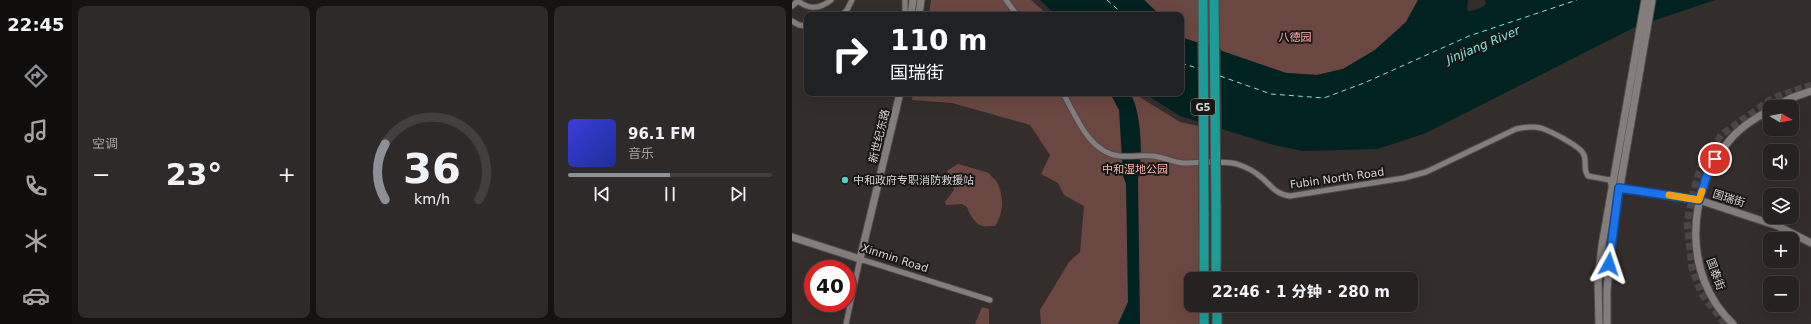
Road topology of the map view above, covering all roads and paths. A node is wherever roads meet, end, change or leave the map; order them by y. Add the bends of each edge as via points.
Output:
1 (798, 0) edge
2 (831, 0) edge
3 (852, 0) edge
4 (905, 0) edge
5 (913, 0) edge
6 (922, 0) edge
7 (1006, 0) edge
8 (1203, 0) edge
9 (1214, 0) edge
10 (1645, 0) edge
11 (1652, 0) edge
12 (792, 6) edge
13 (845, 12) edge
14 (905, 12) edge
15 (912, 12) edge
16 (920, 12) edge
17 (1015, 12) edge
18 (792, 21) edge
19 (804, 26) edge
20 (1641, 43) junction
21 (1811, 91) edge
22 (899, 96) edge
23 (1065, 96) edge
24 (1787, 100) edge
25 (1763, 114) edge
26 (1616, 188) junction
27 (1699, 200) junction
28 (792, 237) edge
29 (1811, 243) edge
30 (860, 259) junction
31 (1204, 272) edge
32 (1216, 272) edge
33 (990, 300) dead end
34 (1204, 312) edge
35 (1217, 312) edge
36 (846, 324) edge
37 (1204, 324) edge
38 (1217, 324) edge
39 (1599, 324) edge
40 (1607, 324) edge
41 (1733, 324) edge

1 - 2 street via 810,8 818,8
1 - 12 street
3 - 13 street
4 - 14 street
5 - 15 street
6 - 16 street
7 - 17 street
8 - 31 highway, G5, bridge
9 - 32 highway, G5, bridge
10 - 20 street
11 - 20 street
18 - 19 street
20 - 26 street
21 - 24 street
22 - 30 street, 新世纪东路
23 - 26 street, Fubin North Road via 1084,130 1094,143 1106,152 1119,156 1162,157 1176,162 1237,164 1254,172 1278,193 1284,195 1404,178 1426,172 1516,129 1527,127 1541,128 1579,148 1584,155 1584,171 1588,176 1610,180
25 - 27 street, 国泰街 via 1741,128 1729,140 1715,159
26 - 27 street, 国瑞街
26 - 39 street via 1602,245 1598,281
26 - 40 street via 1607,291
27 - 29 street, 国瑞街 via 1778,226
27 - 41 street, 国泰街 via 1696,250 1700,268 1714,302
28 - 30 street, Xinmin Road
30 - 33 street, Xinmin Road
30 - 36 street, 新世纪东路
34 - 37 highway
35 - 38 highway

